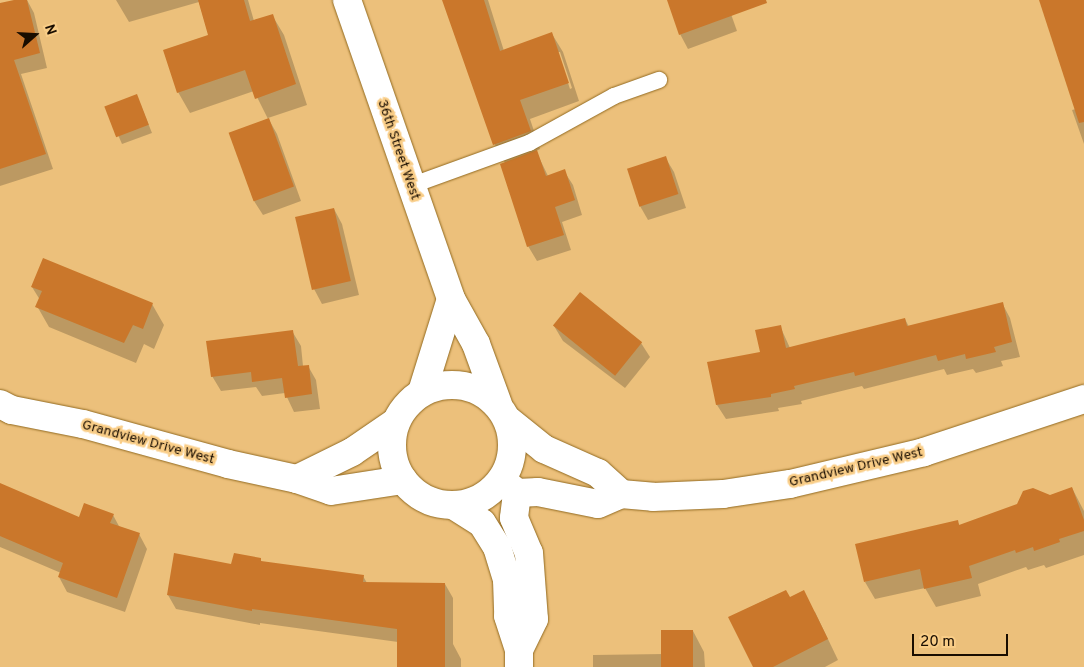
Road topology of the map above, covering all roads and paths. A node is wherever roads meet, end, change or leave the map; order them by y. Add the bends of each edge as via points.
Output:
1 (347, 0) edge
2 (659, 80) dead end
3 (410, 186) junction
4 (451, 299) junction
5 (422, 392) junction
6 (1084, 399) edge
7 (0, 404) edge
8 (503, 413) junction
9 (396, 422) junction
10 (297, 478) junction
11 (403, 480) junction
12 (510, 487) junction
13 (621, 494) junction
14 (453, 505) junction
15 (519, 659) edge

1 - 3 street, 36th Street West
2 - 3 lane via 614,96 529,143
3 - 4 street, 36th Street West
4 - 5 street
4 - 8 street, 36th Street West via 476,344
5 - 8 street via 442,384 462,384 482,391
5 - 9 street via 406,405
6 - 13 street, Grandview Drive West via 924,452 790,484 723,494 653,498
7 - 10 street, Grandview Drive West via 12,410 83,424 228,464
8 - 12 street via 512,448
8 - 13 street via 544,449 598,473
9 - 10 street via 352,452
9 - 11 street via 392,443 394,462
10 - 11 street, Grandview Drive West via 331,491
11 - 14 street via 416,494 434,502
12 - 13 street via 598,504
12 - 14 street via 472,502
12 - 15 street via 514,518 529,553 534,619
14 - 15 street via 482,524 497,547 507,580 508,616

